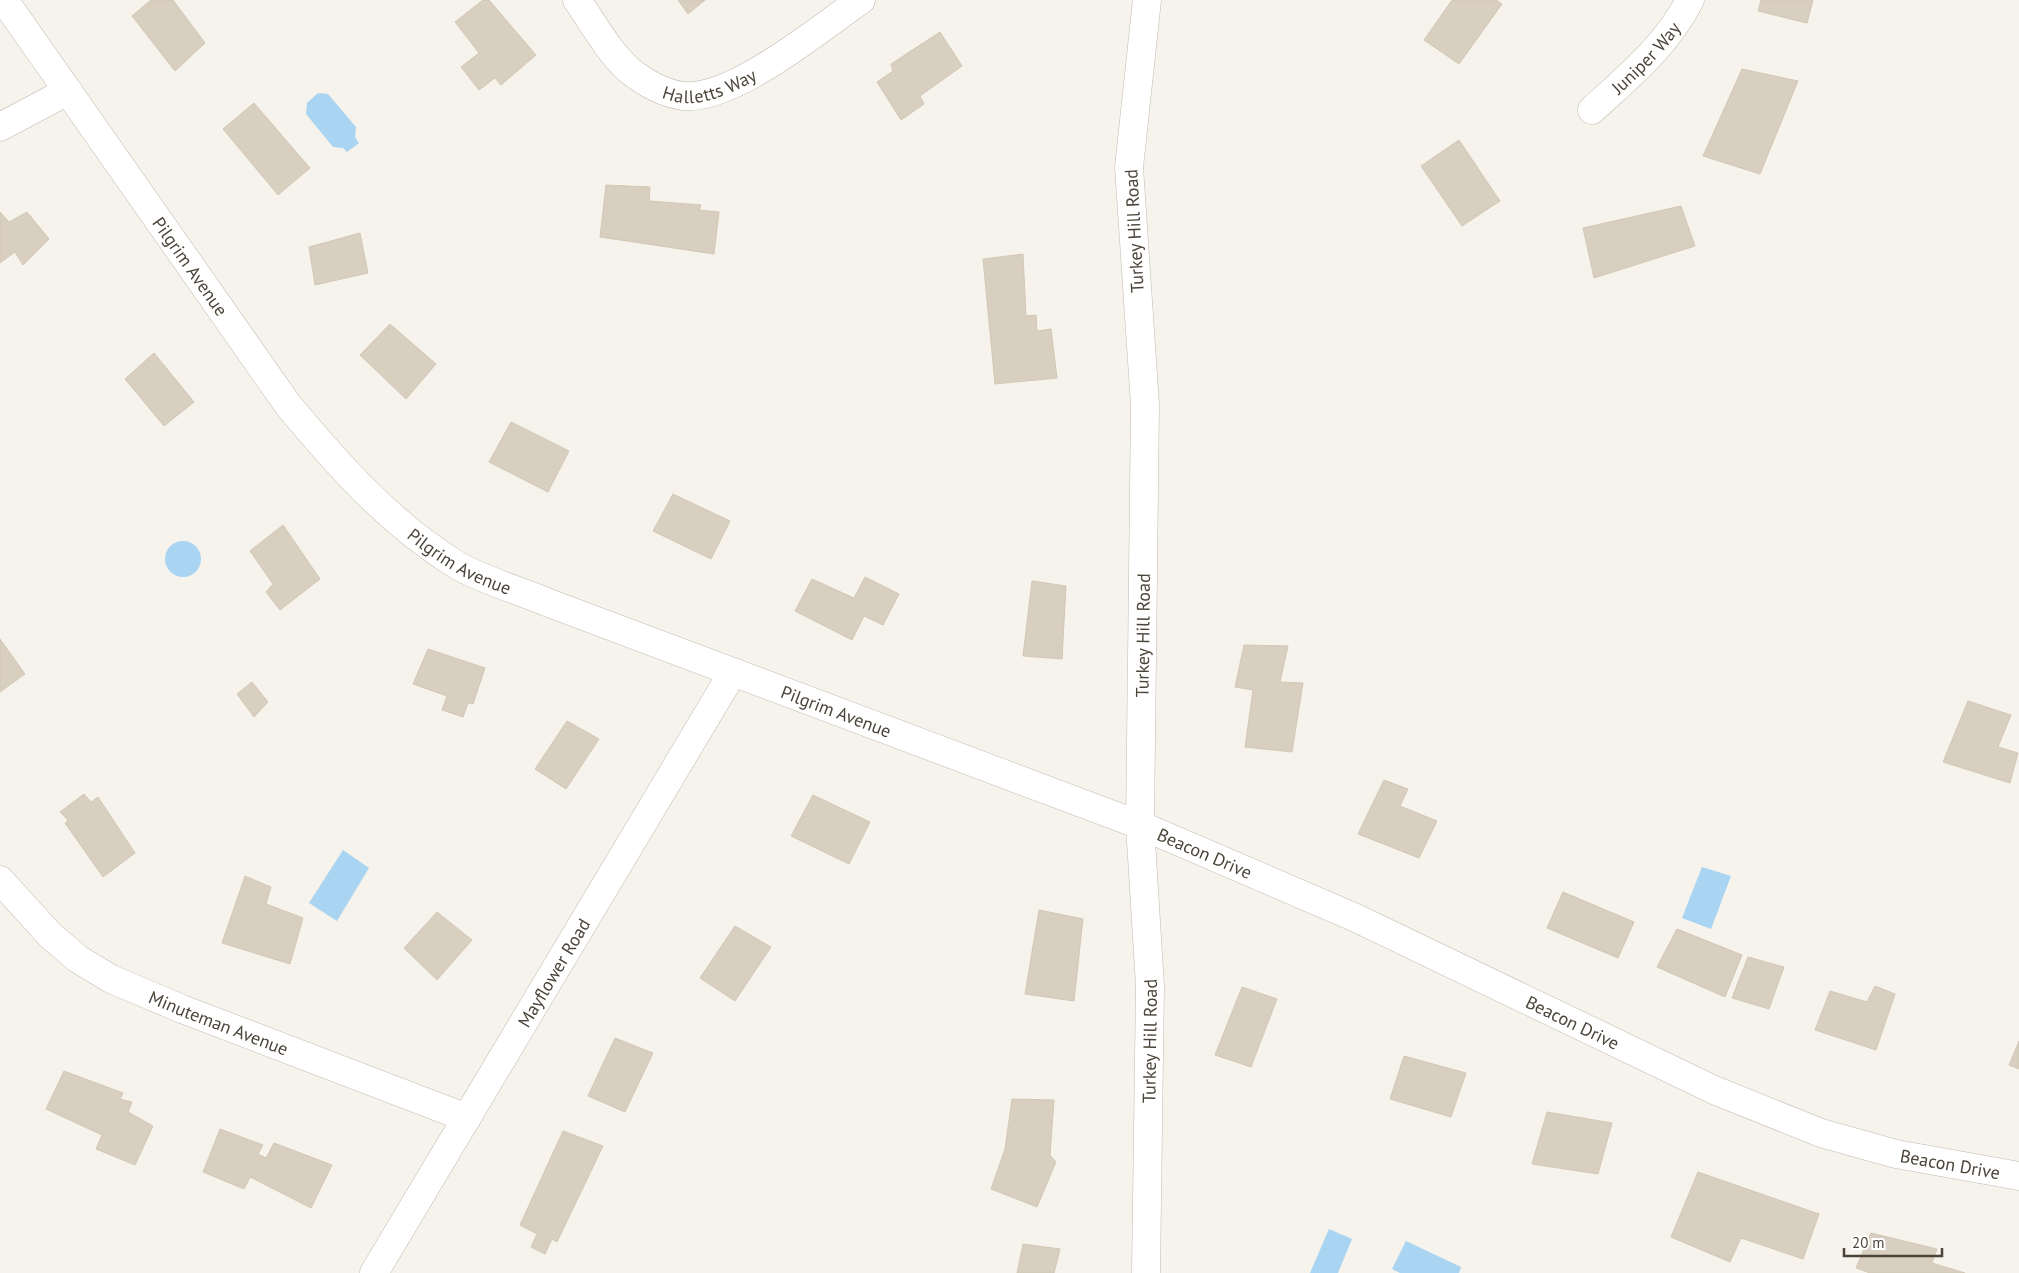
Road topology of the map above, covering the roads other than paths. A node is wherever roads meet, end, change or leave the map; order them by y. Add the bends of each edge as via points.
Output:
1 (4, 0) edge
2 (577, 0) edge
3 (861, 0) edge
4 (1146, 0) edge
5 (1690, 0) edge
6 (68, 91) junction
7 (1592, 110) dead end
8 (0, 127) edge
9 (733, 672) junction
10 (1140, 825) junction
11 (0, 880) edge
12 (467, 1118) junction
13 (2019, 1176) edge
14 (374, 1273) edge
15 (1146, 1273) edge

1 - 6 street, Pilgrim Avenue
2 - 3 street, Halletts Way via 628,69 662,92 685,96 738,83
4 - 10 street, Turkey Hill Road via 1129,167 1145,405
5 - 7 street, Juniper Way via 1677,26
6 - 8 street
6 - 9 street, Pilgrim Avenue via 288,405 338,465 394,520 458,565
9 - 10 street, Pilgrim Avenue
9 - 12 street, Mayflower Road
10 - 13 street, Beacon Drive via 1356,918 1714,1090 1821,1133 1896,1154
10 - 15 street, Turkey Hill Road via 1150,986
11 - 12 street, Minuteman Avenue via 50,935 78,960 111,979
12 - 14 street, Mayflower Road

